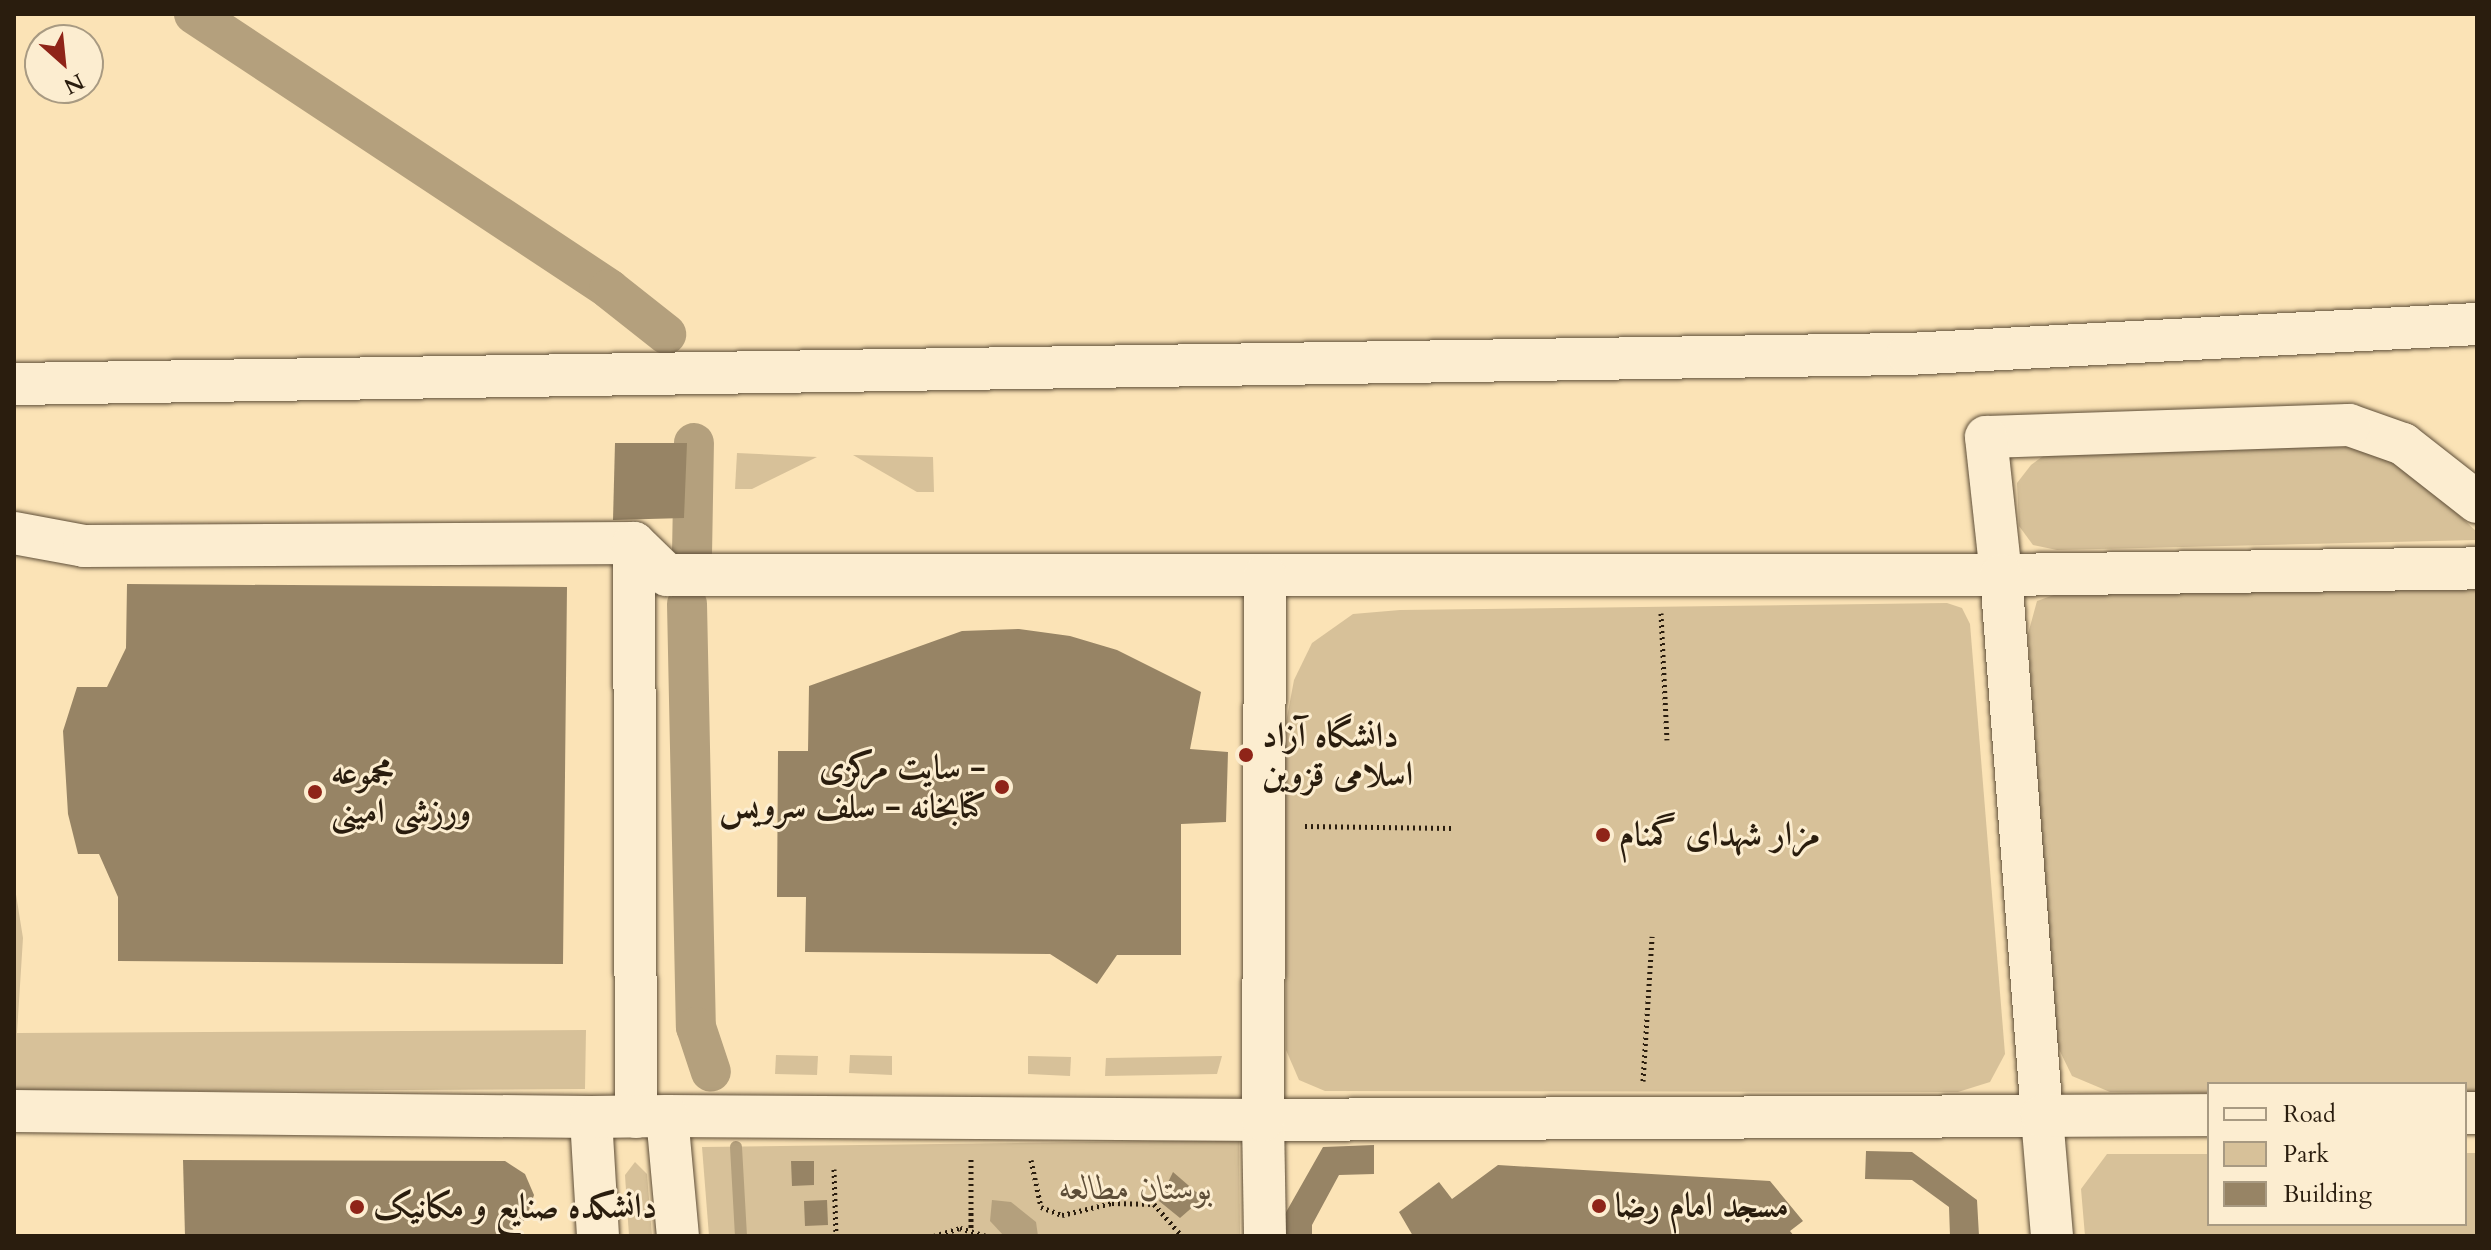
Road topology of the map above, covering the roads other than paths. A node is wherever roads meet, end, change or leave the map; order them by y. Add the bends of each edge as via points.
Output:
1 (2477, 324) edge
2 (14, 384) edge
3 (2477, 502) edge
4 (14, 533) edge
5 (634, 543) junction
6 (2477, 568) edge
7 (1265, 575) junction
8 (2001, 575) junction
9 (14, 1111) edge
10 (2207, 1115) edge
11 (2042, 1116) junction
12 (591, 1117) junction
13 (652, 1117) junction
14 (1263, 1120) junction
15 (598, 1236) edge
16 (678, 1236) edge
17 (1265, 1236) edge
18 (2052, 1236) edge

1 - 2 street via 1908,354
3 - 8 street via 2403,444 2349,425 1986,437
4 - 5 street via 84,546
5 - 7 street via 667,575
5 - 13 street
6 - 8 street
7 - 8 street
7 - 14 street
8 - 11 street
9 - 12 street
10 - 11 street
11 - 14 street
11 - 18 street
12 - 13 street
12 - 15 street
13 - 14 street
13 - 16 street
14 - 17 street

